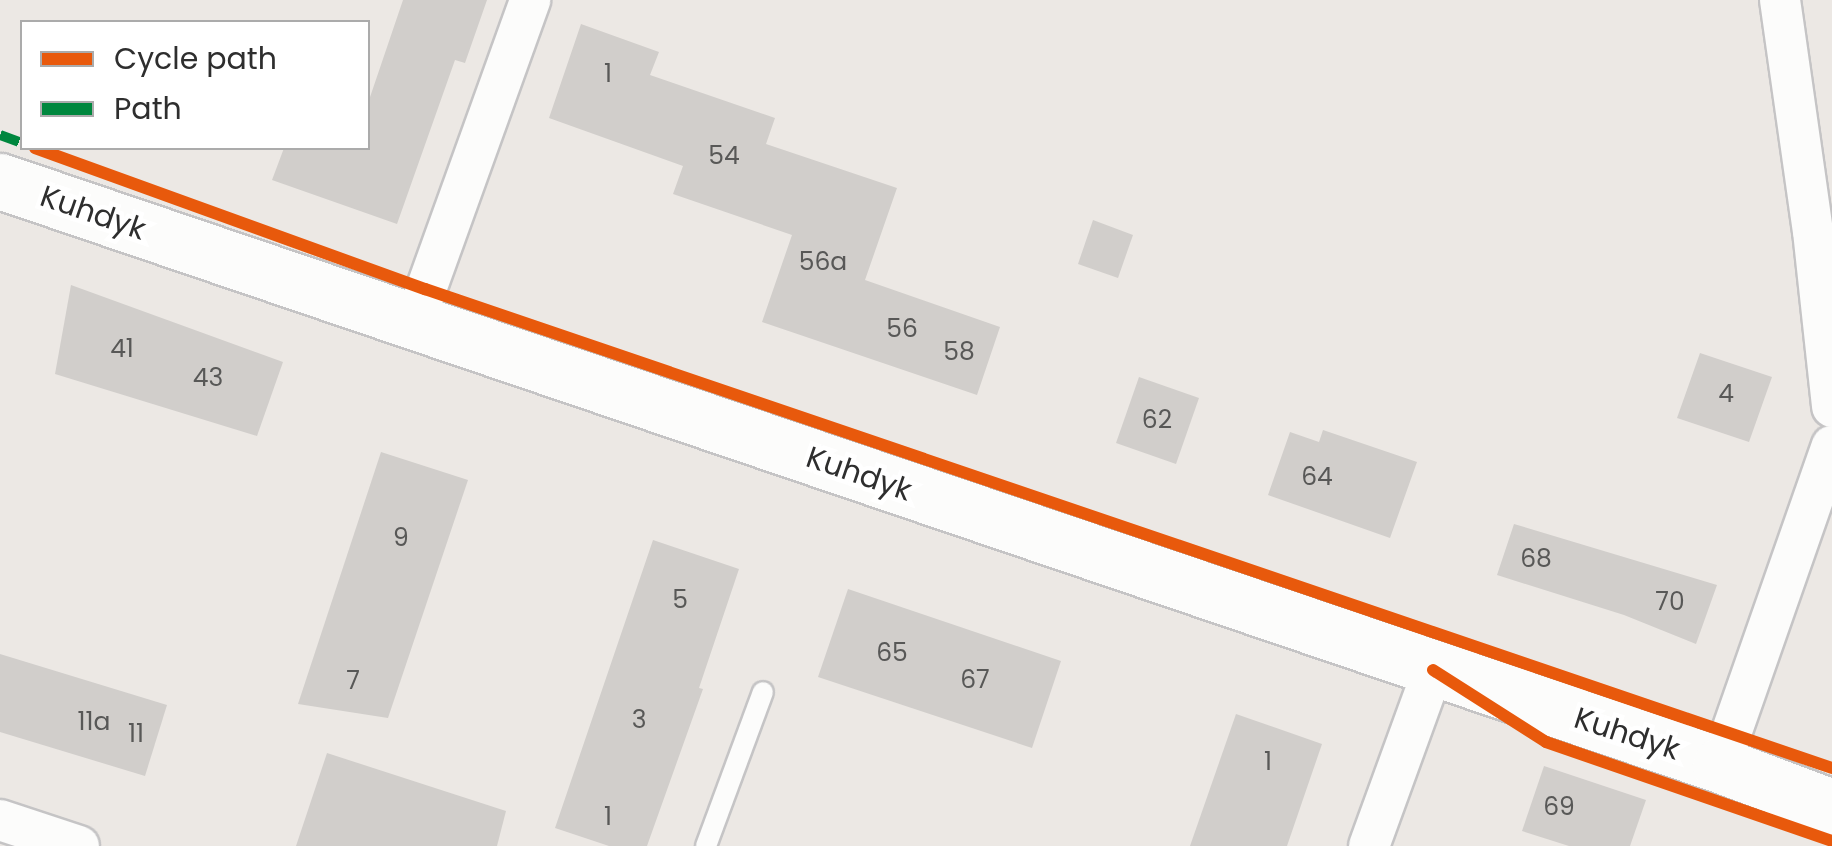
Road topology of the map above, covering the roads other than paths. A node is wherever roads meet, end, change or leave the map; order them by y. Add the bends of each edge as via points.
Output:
1 (530, 0) edge
2 (1780, 0) edge
3 (0, 181) edge
4 (414, 323) junction
5 (1832, 406) edge
6 (1832, 446) edge
7 (1433, 670) junction
8 (763, 692) dead end
9 (1720, 765) junction
10 (1832, 807) edge
11 (0, 820) edge
12 (79, 846) edge
13 (706, 846) edge
14 (1369, 846) edge

1 - 4 street
2 - 5 street
3 - 4 main road, Kuhdyk
4 - 7 main road, Kuhdyk
6 - 9 street
7 - 9 main road, Kuhdyk
7 - 14 street
8 - 13 lane
9 - 10 main road, Kuhdyk
11 - 12 street

